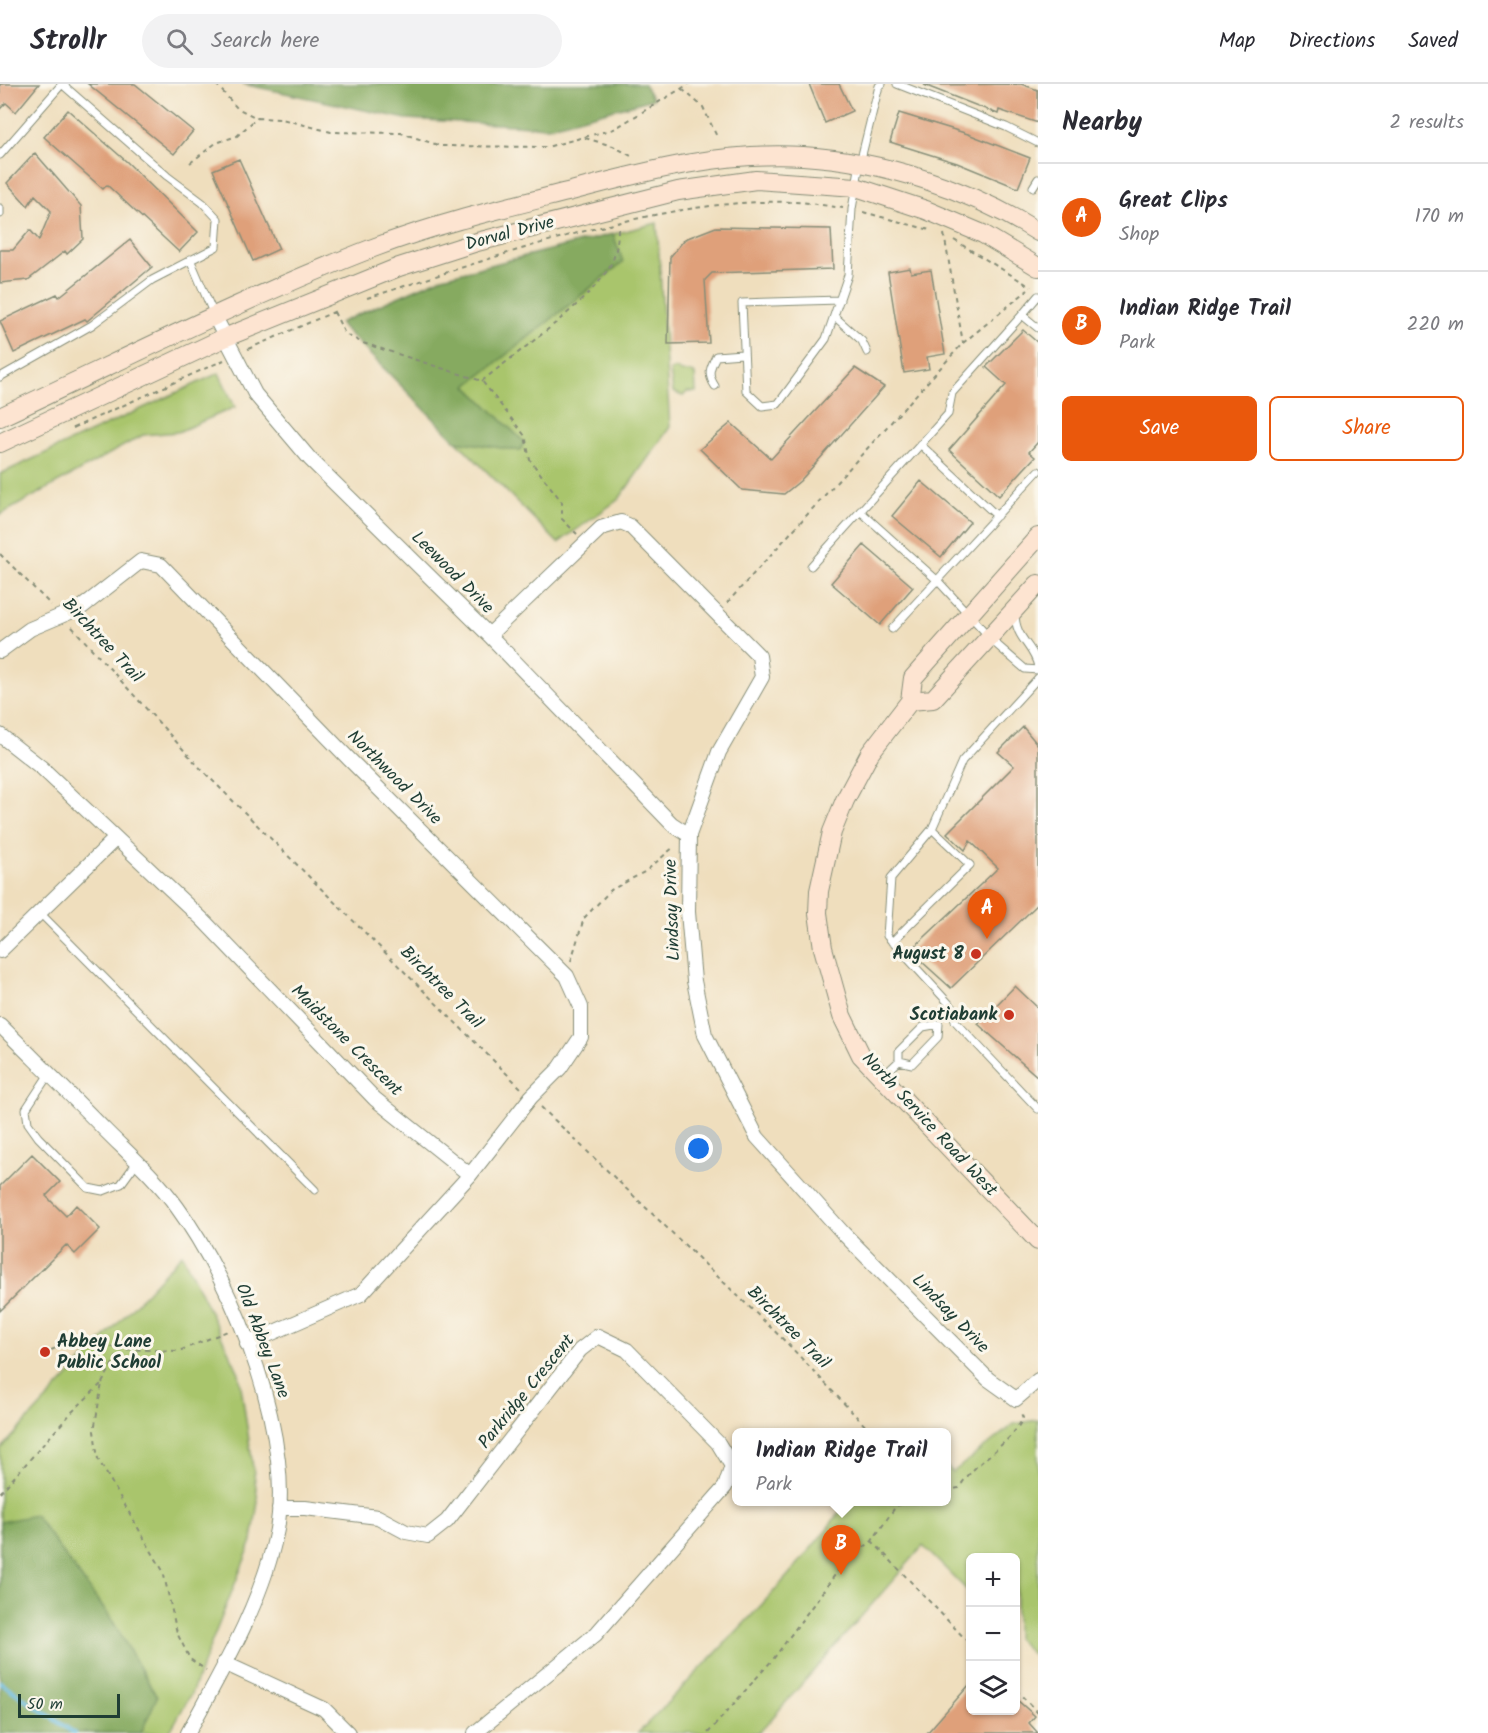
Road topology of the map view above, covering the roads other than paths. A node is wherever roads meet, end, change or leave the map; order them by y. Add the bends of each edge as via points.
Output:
1 (62, 84) edge
2 (882, 84) edge
3 (897, 84) edge
4 (1038, 143) edge
5 (0, 156) edge
6 (860, 163) junction
7 (1038, 179) edge
8 (856, 188) junction
9 (1033, 188) dead end
10 (0, 208) edge
11 (0, 214) edge
12 (1038, 232) edge
13 (190, 259) junction
14 (1038, 267) edge
15 (1038, 294) edge
16 (840, 300) junction
17 (1022, 315) junction
18 (834, 316) junction
19 (215, 317) junction
20 (1038, 328) edge
21 (224, 338) junction
22 (867, 352) dead end
23 (742, 354) junction
24 (0, 377) edge
25 (715, 386) dead end
26 (0, 417) edge
27 (0, 443) edge
28 (920, 444) junction
29 (1038, 471) edge
30 (860, 511) junction
31 (997, 516) junction
32 (1038, 537) edge
33 (811, 566) dead end
34 (938, 581) junction
35 (1038, 584) edge
36 (1015, 609) junction
37 (970, 613) junction
38 (892, 629) dead end
39 (489, 635) junction
40 (990, 636) junction
41 (0, 651) edge
42 (1038, 669) edge
43 (1038, 678) edge
44 (910, 701) junction
45 (0, 735) edge
46 (932, 830) junction
47 (689, 835) junction
48 (116, 838) junction
49 (39, 912) junction
50 (892, 942) junction
51 (0, 951) edge
52 (0, 1024) edge
53 (899, 1061) junction
54 (49, 1074) junction
55 (881, 1078) junction
56 (1038, 1109) edge
57 (137, 1162) junction
58 (470, 1175) junction
59 (315, 1190) dead end
60 (1038, 1241) edge
61 (247, 1344) junction
62 (1038, 1380) edge
63 (279, 1508) junction
64 (224, 1663) junction
65 (188, 1733) edge
66 (348, 1733) edge
67 (476, 1733) edge

1 - 5 lane
1 - 13 lane via 218,219 216,247
2 - 6 lane
3 - 4 lane
6 - 8 lane
6 - 12 main road, Dorval Drive via 977,199
6 - 19 main road, Dorval Drive via 803,156 726,157 656,169 506,207 376,247
7 - 9 lane
8 - 14 main road, Dorval Drive via 926,210 983,234
8 - 16 lane via 849,271
8 - 21 main road, Dorval Drive via 756,180 678,191 477,242 399,267
10 - 11 lane
13 - 19 lane
13 - 24 lane via 152,280 92,325
15 - 17 lane
16 - 18 lane
16 - 23 lane via 742,303
17 - 20 lane
17 - 28 lane via 952,393 948,414
18 - 22 lane via 862,341
18 - 23 lane via 826,339 778,404 762,406 746,391
19 - 21 street, Leewood Drive
19 - 26 main road, Dorval Drive
21 - 27 main road, Dorval Drive
21 - 39 street, Leewood Drive via 255,394 310,459
23 - 25 lane via 716,356 709,369
28 - 30 lane
28 - 31 lane
29 - 31 lane
30 - 33 lane
30 - 34 lane
31 - 34 lane
32 - 37 main road, North Service Road West
34 - 37 lane
34 - 38 lane
35 - 36 main road
36 - 40 main road
36 - 42 lane via 1018,636 1036,658
37 - 40 lane
37 - 44 main road, North Service Road West via 913,678
39 - 47 street, Leewood Drive via 672,824
39 - 47 street, Lindsay Drive via 601,528 621,522 630,526 759,656 762,677 719,752
40 - 42 lane via 1025,669
40 - 44 main road via 933,699
41 - 58 street, Northwood Drive via 30,629 82,607 141,561 161,565 567,976 581,1007 581,1037 560,1068 531,1097
43 - 46 lane via 962,761
44 - 55 main road, North Service Road West via 870,753 845,800 832,832 819,891 823,948 842,1016 861,1055
45 - 48 street, Maidstone Crescent via 42,768
46 - 50 lane via 891,878 887,936
46 - 50 lane via 970,865
47 - 62 street, Lindsay Drive via 693,981 705,1035 757,1137 843,1233 988,1379 1016,1399
48 - 49 street
48 - 58 street, Maidstone Crescent via 202,920 375,1099
49 - 51 street
49 - 59 lane
50 - 56 lane via 954,1009 955,1021
52 - 54 street, Old Abbey Lane
53 - 53 lane via 912,1064 938,1037 939,1024 922,1027 899,1051
53 - 55 lane
54 - 57 street, Old Abbey Lane
54 - 57 lane via 26,1109 28,1123 88,1188 103,1191 121,1184
55 - 60 main road, North Service Road West
57 - 61 street, Old Abbey Lane via 177,1206 213,1263
58 - 61 street via 361,1294
61 - 63 street, Old Abbey Lane via 275,1432
63 - 64 street, Old Abbey Lane via 275,1542 260,1589
63 - 67 street, Parkridge Crescent via 378,1517 406,1532 428,1536 447,1521 580,1350 598,1336 627,1350 718,1443 732,1466 725,1487 596,1634
64 - 65 street, Old Abbey Lane
64 - 66 street via 324,1708

